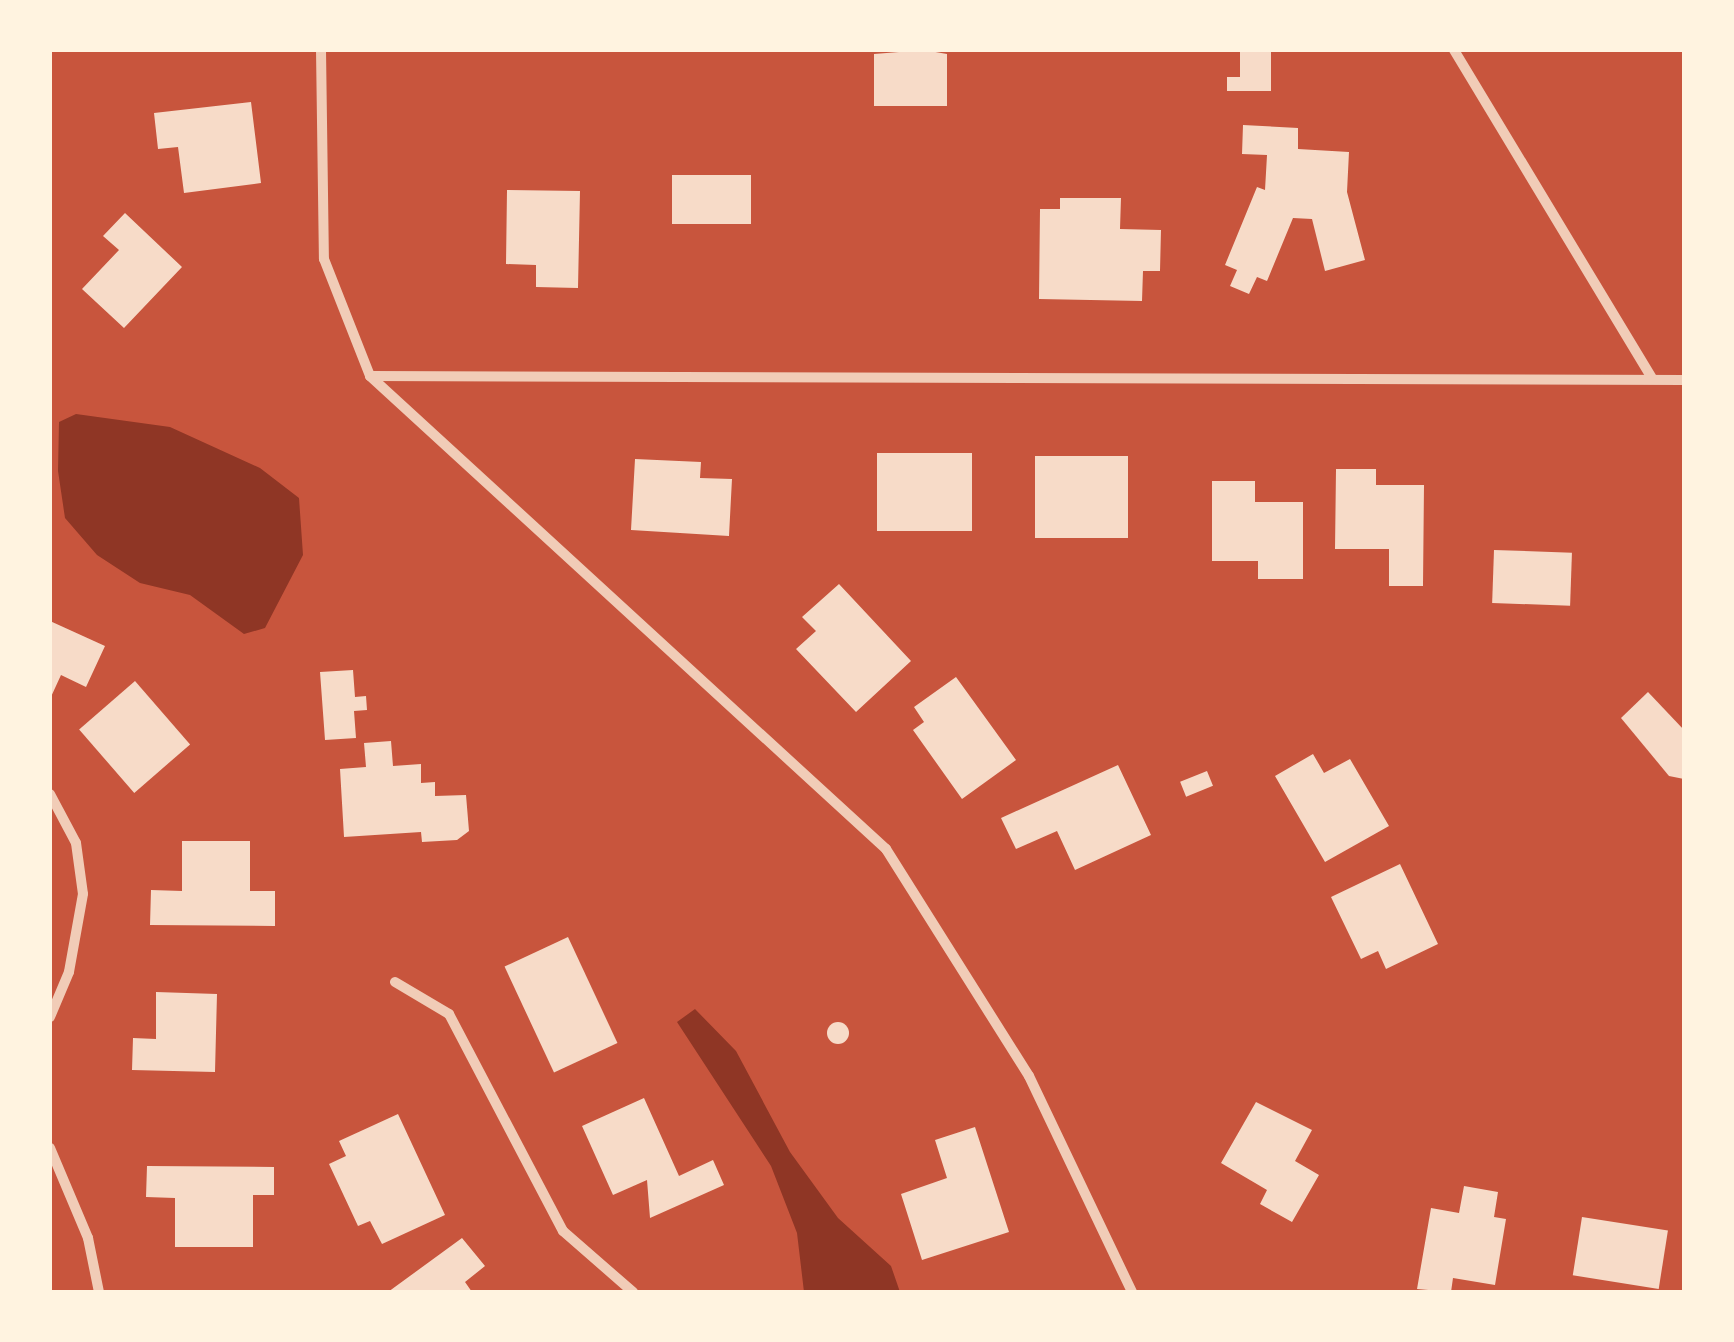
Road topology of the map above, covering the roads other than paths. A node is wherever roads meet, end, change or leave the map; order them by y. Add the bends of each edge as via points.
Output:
1 (321, 50) edge
2 (1454, 50) edge
3 (370, 376) junction
4 (1652, 378) junction
5 (1684, 380) edge
6 (50, 794) edge
7 (395, 982) dead end
8 (50, 1017) edge
9 (50, 1148) edge
10 (98, 1292) edge
11 (634, 1292) edge
12 (1132, 1292) edge

1 - 3 street via 324,259
2 - 4 street
3 - 4 street
3 - 12 street via 886,849 1029,1076
4 - 5 street
6 - 8 street via 76,843 83,894 69,972
7 - 11 street via 449,1014 563,1232
9 - 10 street via 88,1238

